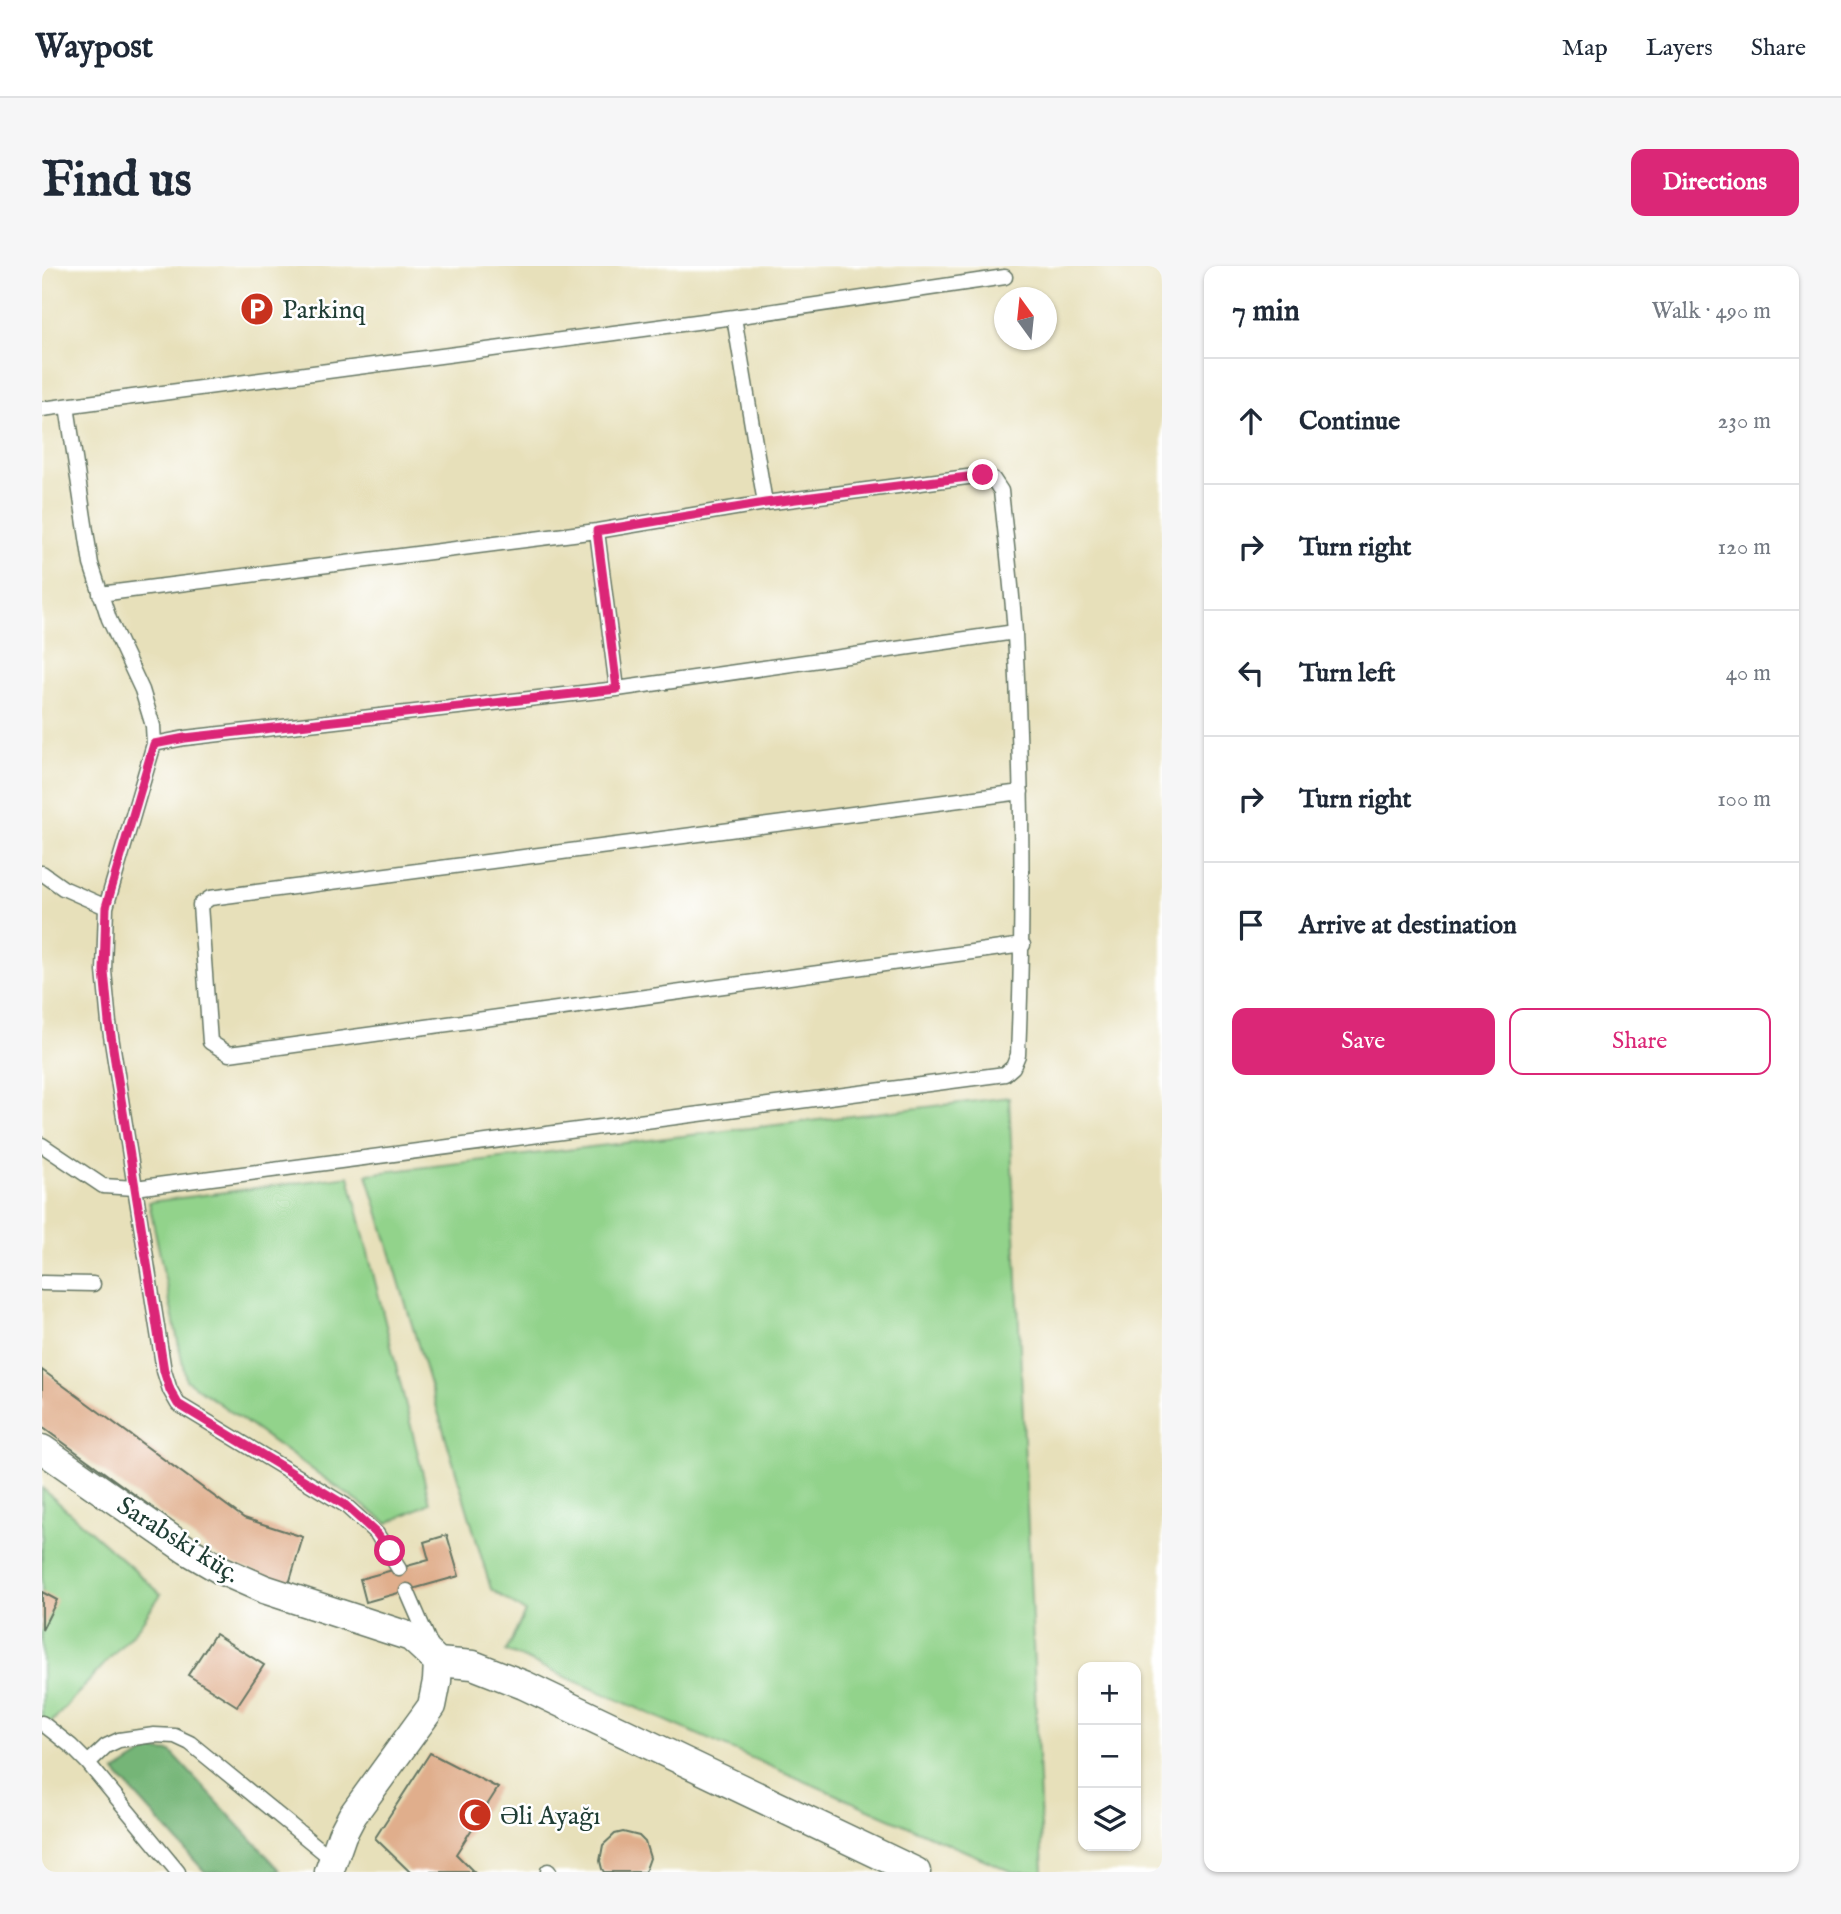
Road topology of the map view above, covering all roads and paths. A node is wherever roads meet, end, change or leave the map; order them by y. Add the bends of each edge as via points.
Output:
1 (1005, 277) dead end
2 (734, 317) junction
3 (67, 406) junction
4 (42, 409) edge
5 (765, 503) junction
6 (597, 531) junction
7 (100, 594) junction
8 (1014, 632) junction
9 (617, 689) junction
10 (154, 744) junction
11 (1021, 792) junction
12 (42, 873) edge
13 (106, 907) junction
14 (1023, 944) junction
15 (42, 1145) edge
16 (135, 1188) junction
17 (42, 1283) edge
18 (93, 1284) dead end
19 (42, 1449) edge
20 (399, 1569) dead end
21 (407, 1591) dead end
22 (438, 1662) junction
23 (42, 1723) edge
24 (88, 1763) junction
25 (336, 1868) edge
26 (178, 1872) edge
27 (916, 1872) edge

1 - 2 lane
2 - 3 lane
2 - 5 lane
3 - 4 lane
3 - 7 lane via 91,564
5 - 6 lane
5 - 8 lane via 983,475 993,479 1001,491
6 - 7 lane
6 - 9 lane
7 - 10 lane via 142,690
8 - 9 lane
8 - 11 lane
9 - 10 lane
10 - 13 lane
11 - 14 lane
11 - 14 lane via 210,898 200,905 210,1042 229,1054
12 - 13 lane
13 - 16 lane via 104,971 109,1023
14 - 16 lane via 1018,1055 1005,1074
15 - 16 lane via 103,1186
16 - 20 lane via 164,1371 178,1404 345,1505 377,1534
17 - 18 lane
19 - 22 street, Sarabski küç. via 223,1571 403,1634
21 - 22 lane
22 - 25 street via 432,1706 369,1790 342,1835
22 - 27 street via 473,1665 515,1681
23 - 24 lane
24 - 25 lane via 119,1740 175,1736 190,1743
24 - 26 lane

